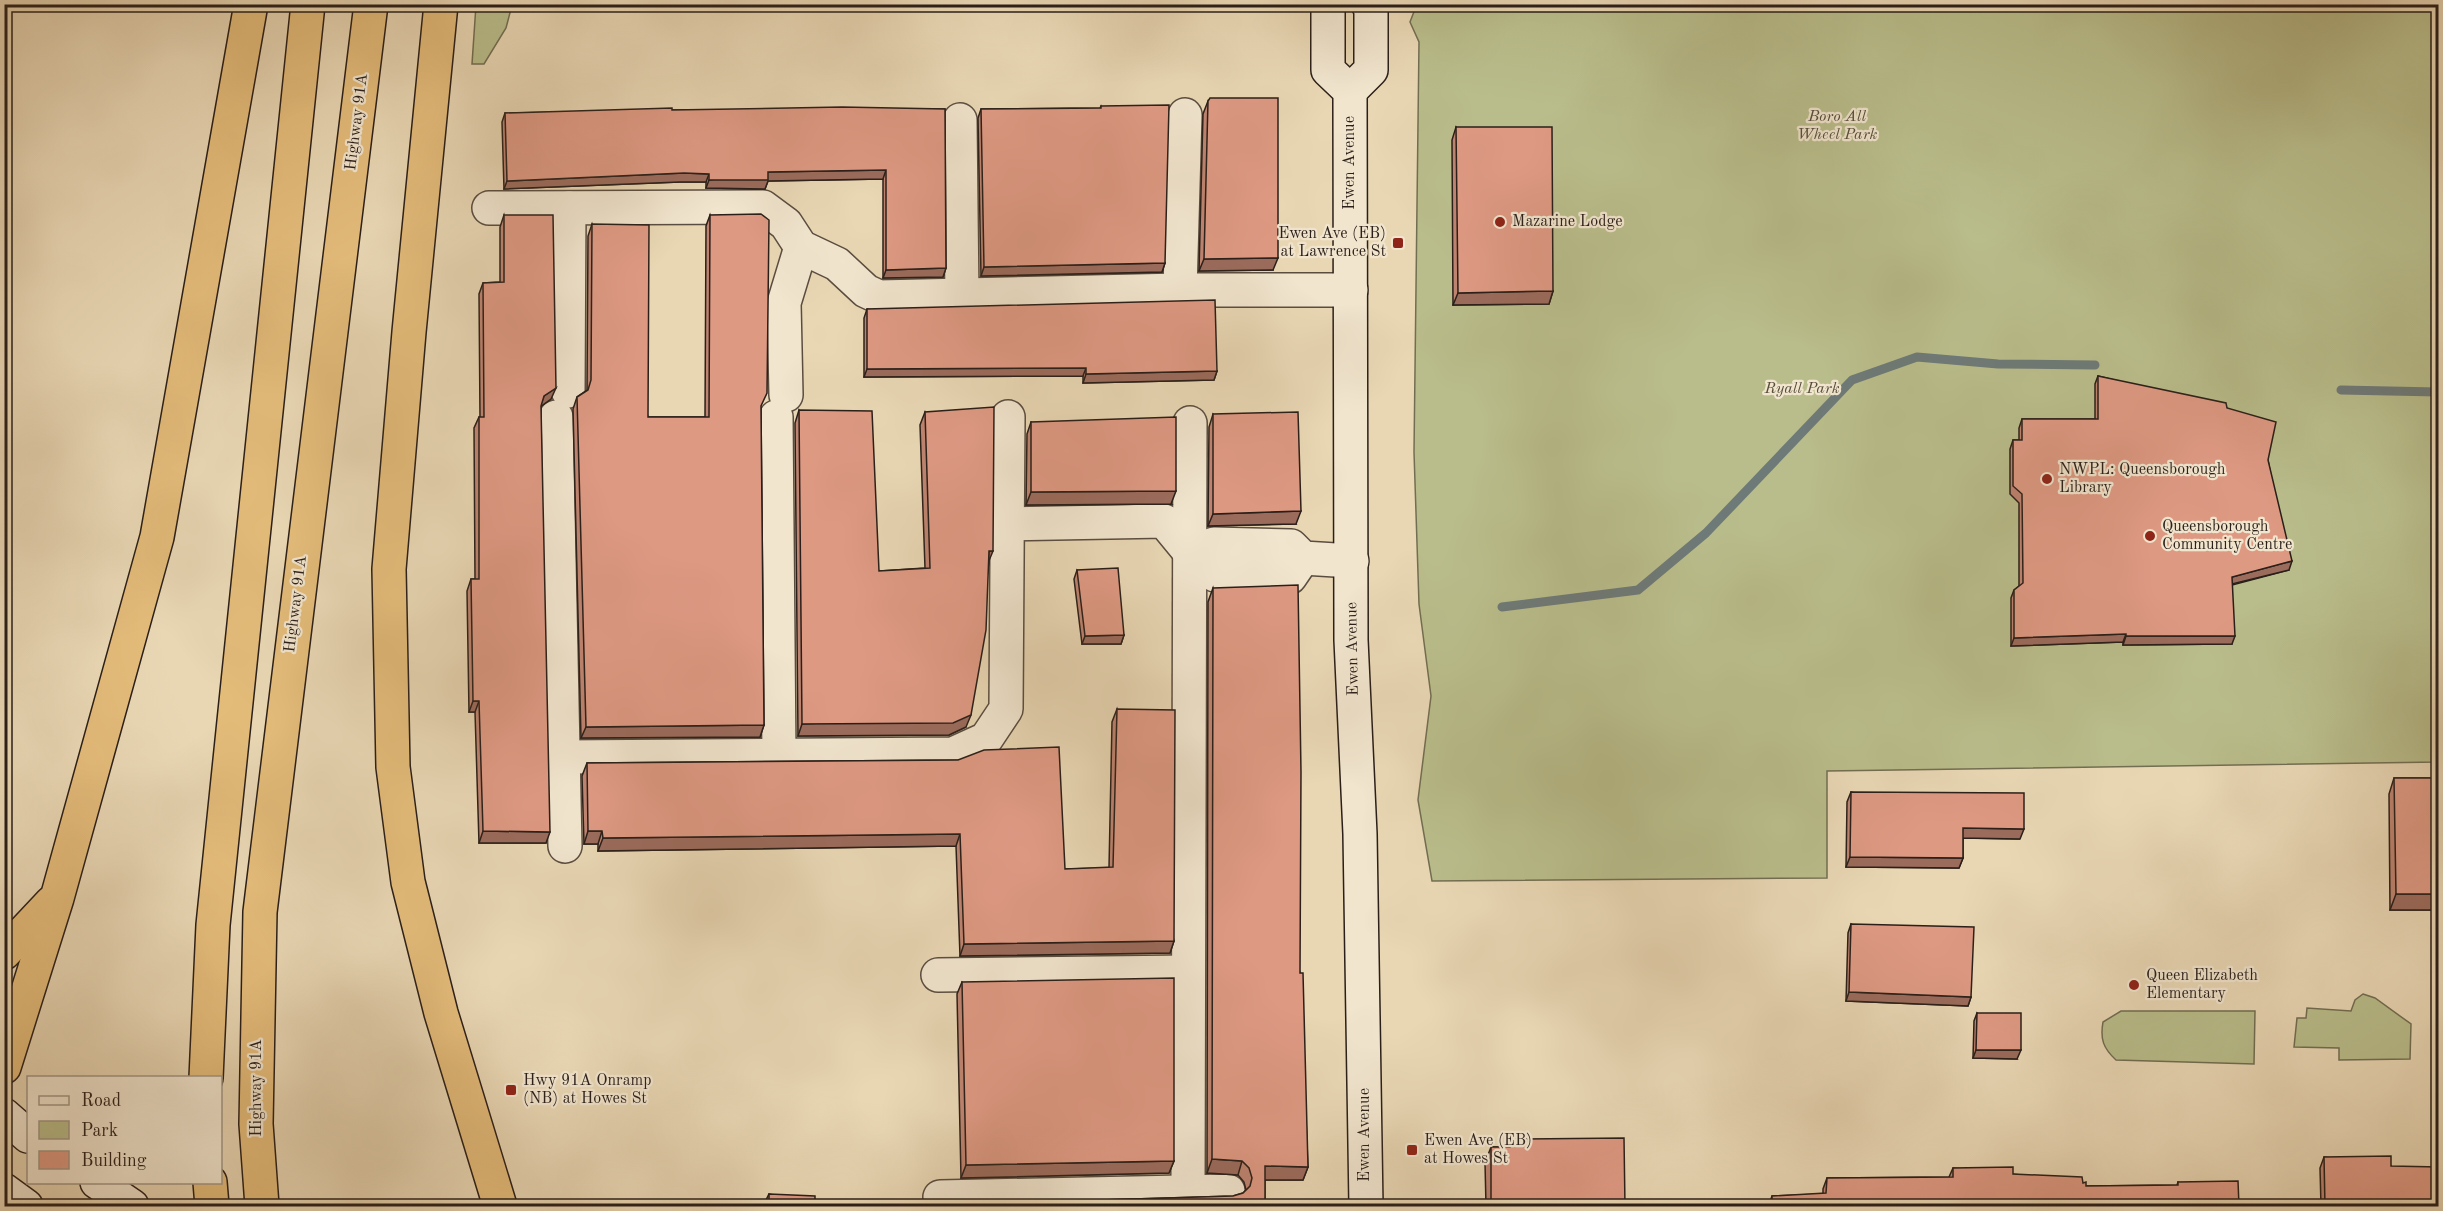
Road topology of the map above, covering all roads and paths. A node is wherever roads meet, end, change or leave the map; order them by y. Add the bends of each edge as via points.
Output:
1 (251, 4) edge
2 (308, 4) edge
3 (371, 4) edge
4 (441, 4) edge
5 (1330, 4) edge
6 (1368, 4) edge
7 (1350, 91) junction
8 (1185, 115) dead end
9 (960, 120) dead end
10 (489, 208) dead end
11 (569, 208) junction
12 (801, 247) junction
13 (1180, 290) junction
14 (1351, 290) junction
15 (962, 297) junction
16 (1008, 417) dead end
17 (1190, 423) dead end
18 (1007, 525) junction
19 (1195, 559) junction
20 (1352, 561) junction
21 (779, 755) junction
22 (563, 757) junction
23 (564, 846) dead end
24 (57, 898) junction
25 (4, 953) edge
26 (1188, 972) junction
27 (938, 975) dead end
28 (4, 1067) edge
29 (206, 1076) edge
30 (4, 1115) edge
31 (27, 1135) edge
32 (100, 1184) edge
33 (210, 1184) edge
34 (4, 1190) edge
35 (1228, 1191) dead end
36 (1188, 1192) junction
37 (940, 1197) dead end
38 (26, 1206) edge
39 (132, 1206) edge
40 (212, 1206) edge
41 (262, 1206) edge
42 (500, 1206) edge
43 (1366, 1206) edge

1 - 24 highway via 156,537
2 - 29 highway via 213,925
3 - 41 highway, Highway 91A via 260,912 256,1124
4 - 42 highway via 389,569 393,767 408,882 441,1013
5 - 7 street via 1328,70
6 - 7 street via 1371,70
7 - 14 street, Ewen Avenue
8 - 13 street
9 - 15 street
10 - 11 street
11 - 12 street via 763,207 786,224
11 - 22 street via 562,404
12 - 15 street via 837,264 866,291 879,297
12 - 21 street via 784,303
13 - 14 street
13 - 15 street
14 - 20 street, Ewen Avenue
16 - 18 street
17 - 19 street
18 - 19 street via 1164,521
18 - 21 street via 1006,710 986,739 953,754
19 - 20 street via 1214,544 1291,546 1303,558
19 - 26 street
20 - 43 street, Ewen Avenue
21 - 22 street
22 - 23 street
24 - 25 highway
24 - 28 highway
26 - 27 street
26 - 36 street
30 - 31 street
32 - 39 street
33 - 40 highway
34 - 38 street
35 - 36 street
36 - 37 street

